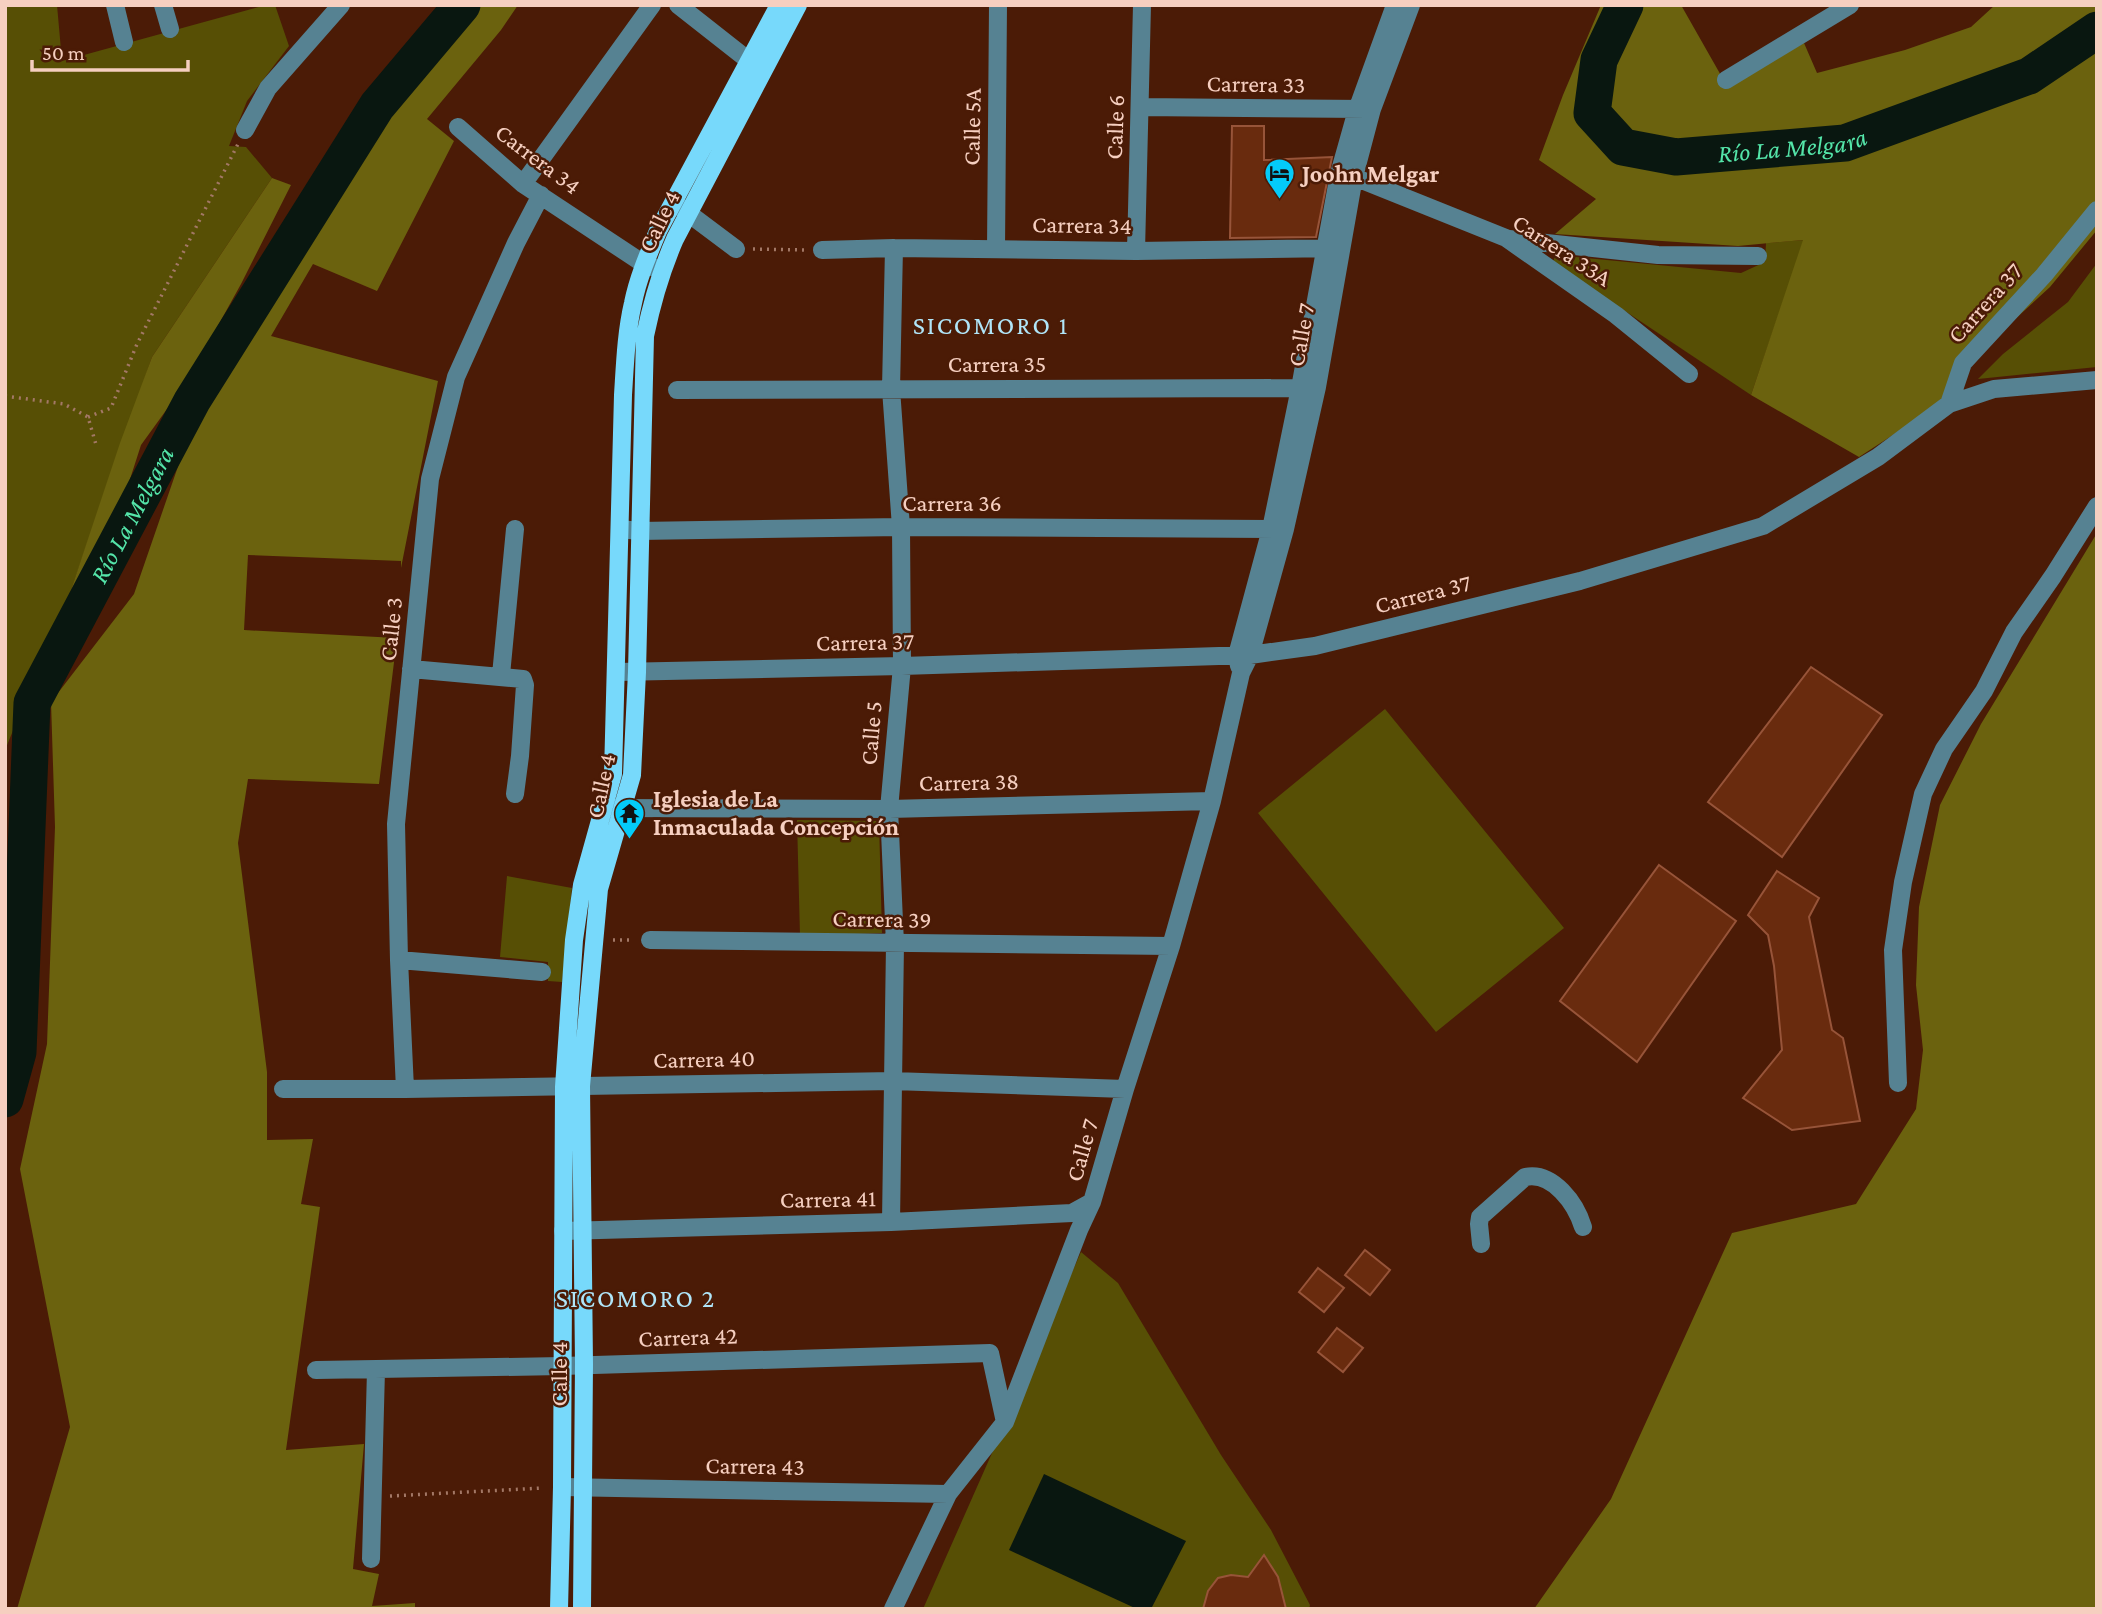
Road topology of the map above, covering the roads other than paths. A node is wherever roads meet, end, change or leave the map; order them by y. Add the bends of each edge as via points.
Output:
1 (115, 5) edge
2 (163, 5) edge
3 (341, 5) edge
4 (652, 5) edge
5 (678, 5) edge
6 (779, 5) edge
7 (798, 5) edge
8 (998, 5) edge
9 (1142, 5) edge
10 (1395, 5) edge
11 (1411, 5) edge
12 (1850, 5) edge
13 (170, 29) dead end
14 (124, 42) dead end
15 (748, 60) junction
16 (1726, 80) dead end
17 (1140, 107) junction
18 (1365, 109) junction
19 (458, 127) dead end
20 (245, 130) road end
21 (1354, 177) junction
22 (523, 184) junction
23 (541, 195) junction
24 (673, 202) junction
25 (2097, 210) edge
26 (689, 213) junction
27 (1506, 238) junction
28 (894, 248) junction
29 (1333, 248) junction
30 (736, 249) road end
31 (996, 249) junction
32 (822, 250) road end
33 (1136, 251) junction
34 (1758, 256) dead end
35 (644, 264) junction
36 (662, 271) junction
37 (1689, 374) dead end
38 (2097, 380) edge
39 (1308, 388) junction
40 (891, 389) junction
41 (677, 390) dead end
42 (1949, 404) junction
43 (2097, 506) edge
44 (901, 527) junction
45 (515, 528) dead end
46 (620, 529) junction
47 (1278, 529) junction
48 (639, 531) junction
49 (1243, 661) junction
50 (902, 666) junction
51 (411, 669) junction
52 (617, 672) junction
53 (637, 672) junction
54 (501, 675) junction
55 (515, 794) dead end
56 (1212, 801) junction
57 (602, 808) junction
58 (623, 809) junction
59 (889, 809) junction
60 (650, 940) road end
61 (895, 944) junction
62 (1171, 946) junction
63 (399, 960) junction
64 (542, 972) dead end
65 (893, 1081) junction
66 (1898, 1083) dead end
67 (573, 1086) junction
68 (283, 1089) dead end
69 (405, 1089) junction
70 (1125, 1089) junction
71 (1092, 1202) junction
72 (891, 1222) junction
73 (1583, 1227) dead end
74 (582, 1230) junction
75 (563, 1231) junction
76 (1481, 1244) dead end
77 (584, 1364) junction
78 (562, 1366) junction
79 (316, 1370) dead end
80 (376, 1370) junction
81 (1005, 1422) junction
82 (562, 1487) junction
83 (582, 1487) junction
84 (948, 1494) junction
85 (371, 1559) dead end
86 (559, 1609) edge
87 (582, 1609) edge
88 (893, 1609) edge

1 - 14 street
2 - 13 street
3 - 20 street via 268,88
4 - 22 street
5 - 15 street
6 - 15 main road, Calle 4
7 - 26 main road, Calle 4
8 - 31 street, Calle 5A
9 - 17 street, Calle 6
10 - 18 street, Calle 7
11 - 18 street, Calle 7
12 - 16 street
15 - 24 main road, Calle 4
17 - 18 street, Carrera 33
17 - 33 street, Calle 6
18 - 21 street, Calle 7
18 - 29 street, Calle 7 via 1339,174
19 - 22 street, Carrera 34
21 - 27 street, Carrera 33A
21 - 29 street, Calle 7
22 - 23 street, Carrera 34
23 - 35 street, Carrera 34
23 - 51 street, Calle 3 via 456,376 430,478
24 - 26 street
24 - 35 main road, Calle 4
25 - 42 street, Carrera 37 via 1963,363
26 - 30 street
26 - 36 main road, Calle 4
27 - 34 street via 1658,255
27 - 37 street, Carrera 33A via 1616,315
28 - 31 street, Carrera 34
28 - 32 street, Carrera 34
28 - 40 street, Calle 5
29 - 33 street, Carrera 34
29 - 39 street, Calle 7
31 - 33 street, Carrera 34
35 - 36 street, Carrera 34
35 - 46 main road, Calle 4 via 627,334
36 - 48 main road, Calle 4 via 645,336
38 - 42 street via 1994,389
39 - 40 street, Carrera 35
39 - 47 street, Calle 7
40 - 41 street, Carrera 35
40 - 44 street, Calle 5
42 - 49 street, Carrera 37 via 1878,457 1763,526 1580,581
43 - 66 street via 2014,632 1984,691 1944,749 1923,794 1893,950
44 - 47 street, Carrera 36
44 - 48 street, Carrera 36
44 - 50 street, Calle 5
45 - 54 street
46 - 48 street, Carrera 36
46 - 52 main road, Calle 4
47 - 49 street, Calle 7
48 - 53 main road, Calle 4
49 - 50 street, Carrera 37
49 - 56 street, Calle 7
50 - 53 street, Carrera 37
50 - 59 street, Calle 5
51 - 54 street
51 - 63 street, Calle 3 via 396,824
52 - 53 street, Carrera 37
52 - 57 main road, Calle 4 via 613,774
53 - 58 main road, Calle 4 via 632,775
54 - 55 street via 523,679 525,685
56 - 59 street, Carrera 38
56 - 62 street, Calle 7
57 - 58 street, Carrera 38
57 - 67 main road, Calle 4 via 574,940
58 - 59 street, Carrera 38
58 - 67 main road, Calle 4 via 599,889
59 - 61 street, Calle 5
60 - 61 street, Carrera 39
61 - 62 street, Carrera 39
61 - 65 street, Calle 5
62 - 70 street, Calle 7
63 - 64 street
63 - 69 street, Calle 3
65 - 67 street, Carrera 40
65 - 70 street, Carrera 40
65 - 72 street, Calle 5
67 - 69 street, Carrera 40
67 - 74 main road, Calle 4
67 - 75 main road, Calle 4
68 - 69 street, Carrera 40
70 - 71 street, Calle 7
71 - 72 street, Carrera 41 via 1072,1213
71 - 81 street, Calle 7
72 - 74 street, Carrera 41
73 - 76 street via 1567,1196 1534,1175 1525,1177 1480,1217
74 - 75 street, Carrera 41
74 - 77 main road, Calle 4
75 - 78 main road, Calle 4
77 - 78 street, Carrera 42
77 - 81 street, Carrera 42 via 990,1353
77 - 83 main road, Calle 4
78 - 80 street, Carrera 42
78 - 82 main road, Calle 4
79 - 80 street, Carrera 42
80 - 85 street
81 - 84 street, Calle 7
82 - 83 street, Carrera 43
82 - 86 main road, Calle 4
83 - 84 street, Carrera 43
83 - 87 main road, Calle 4
84 - 88 street, Calle 7

